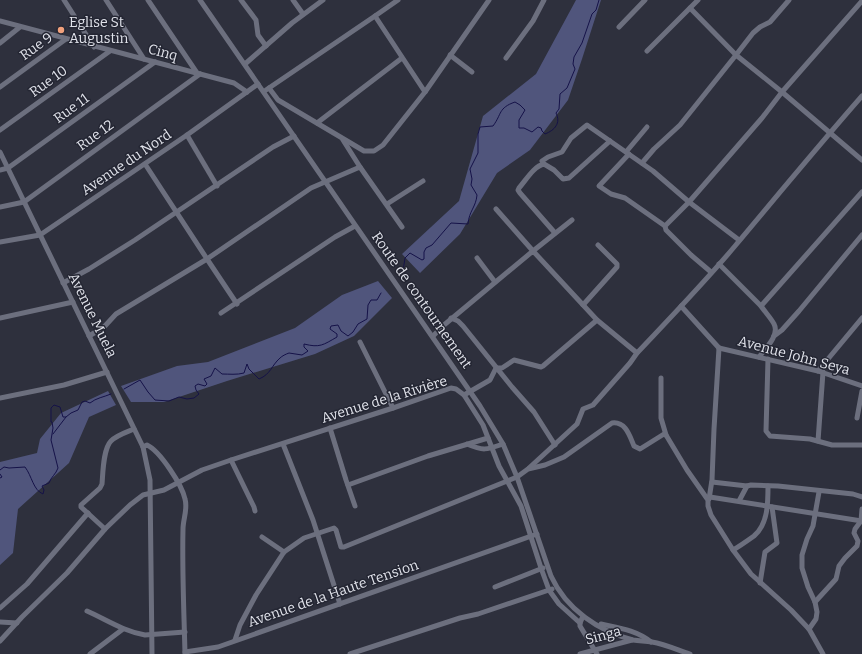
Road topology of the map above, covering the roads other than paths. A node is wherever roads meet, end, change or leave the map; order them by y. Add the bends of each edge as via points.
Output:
1 (64, 0) edge
2 (106, 0) edge
3 (148, 0) edge
4 (200, 0) edge
5 (241, 0) edge
6 (293, 0) edge
7 (323, 0) edge
8 (398, 0) edge
9 (489, 0) edge
10 (544, 0) edge
11 (645, 0) edge
12 (698, 0) edge
13 (790, 0) edge
14 (862, 1) edge
15 (690, 8) junction
16 (303, 14) junction
17 (375, 16) junction
18 (0, 21) edge
19 (20, 27) junction
20 (619, 27) dead end
21 (66, 39) junction
22 (0, 43) edge
23 (266, 46) junction
24 (94, 47) junction
25 (110, 51) junction
26 (648, 51) dead end
27 (450, 55) junction
28 (736, 55) junction
29 (402, 58) junction
30 (506, 58) dead end
31 (144, 59) junction
32 (155, 62) junction
33 (245, 64) junction
34 (472, 72) dead end
35 (198, 74) junction
36 (258, 84) junction
37 (0, 87) edge
38 (268, 88) junction
39 (247, 92) junction
40 (264, 92) junction
41 (425, 92) junction
42 (782, 92) junction
43 (862, 96) edge
44 (318, 123) junction
45 (647, 127) dead end
46 (0, 130) edge
47 (830, 133) junction
48 (187, 135) junction
49 (294, 136) junction
50 (342, 139) junction
51 (610, 141) junction
52 (0, 152) edge
53 (627, 153) junction
54 (862, 160) edge
55 (542, 161) dead end
56 (642, 163) junction
57 (145, 164) junction
58 (360, 167) junction
59 (8, 168) junction
60 (0, 170) edge
61 (422, 181) dead end
62 (325, 182) junction
63 (217, 186) junction
64 (862, 192) edge
65 (24, 202) junction
66 (689, 202) junction
67 (387, 204) junction
68 (0, 207) edge
69 (496, 209) dead end
70 (176, 213) junction
71 (572, 220) dead end
72 (355, 226) junction
73 (665, 226) junction
74 (402, 227) dead end
75 (554, 234) junction
76 (40, 235) junction
77 (862, 235) edge
78 (739, 240) junction
79 (0, 242) edge
80 (598, 245) dead end
81 (533, 251) junction
82 (477, 258) dead end
83 (207, 259) junction
84 (719, 264) junction
85 (711, 272) junction
86 (495, 282) junction
87 (63, 283) junction
88 (73, 302) junction
89 (237, 304) junction
90 (583, 305) junction
91 (681, 306) junction
92 (761, 306) junction
93 (221, 314) dead end
94 (0, 318) edge
95 (451, 318) junction
96 (862, 318) edge
97 (597, 320) junction
98 (90, 336) junction
99 (433, 336) junction
100 (774, 336) junction
101 (360, 342) dead end
102 (719, 348) junction
103 (637, 353) junction
104 (759, 357) junction
105 (768, 359) junction
106 (496, 368) junction
107 (820, 371) junction
108 (107, 372) junction
109 (661, 378) dead end
110 (862, 386) edge
111 (862, 391) edge
112 (471, 392) junction
113 (464, 395) junction
114 (0, 398) edge
115 (393, 408) junction
116 (856, 418) dead end
117 (134, 428) junction
118 (330, 428) junction
119 (666, 435) junction
120 (488, 438) junction
121 (818, 441) junction
122 (283, 444) junction
123 (467, 444) junction
124 (503, 444) junction
125 (554, 445) junction
126 (862, 446) edge
127 (143, 447) junction
128 (492, 448) junction
129 (231, 460) junction
130 (528, 469) junction
131 (518, 477) junction
132 (508, 481) junction
133 (177, 482) junction
134 (712, 482) junction
135 (348, 485) junction
136 (747, 486) junction
137 (768, 486) junction
138 (820, 492) junction
139 (151, 493) junction
140 (709, 498) junction
141 (862, 498) edge
142 (739, 502) junction
143 (355, 506) dead end
144 (770, 506) junction
145 (862, 509) edge
146 (255, 511) dead end
147 (88, 513) junction
148 (814, 513) junction
149 (862, 521) edge
150 (105, 530) junction
151 (317, 534) junction
152 (537, 534) junction
153 (530, 536) junction
154 (262, 537) dead end
155 (733, 550) junction
156 (284, 552) junction
157 (548, 566) junction
158 (541, 568) junction
159 (760, 583) junction
160 (495, 587) dead end
161 (556, 587) junction
162 (549, 590) junction
163 (815, 602) junction
164 (340, 604) junction
165 (0, 608) edge
166 (87, 611) dead end
167 (583, 616) junction
168 (0, 622) edge
169 (17, 623) junction
170 (580, 623) junction
171 (597, 624) junction
172 (123, 629) junction
173 (809, 629) junction
174 (185, 632) junction
175 (152, 634) junction
176 (235, 640) junction
177 (633, 640) junction
178 (0, 641) edge
179 (651, 642) junction
180 (596, 652) edge
181 (185, 653) edge
182 (90, 654) edge
183 (152, 654) edge
184 (350, 654) edge
185 (580, 654) edge
186 (690, 654) edge
187 (823, 654) edge

1 - 24 street
2 - 31 street
3 - 35 street
4 - 33 street, Route de contournement
5 - 23 street via 256,20 258,35
6 - 16 street
7 - 16 street
8 - 17 street
9 - 27 street
10 - 30 street via 533,21
11 - 20 street
12 - 15 street
13 - 28 street via 770,22 753,33
14 - 42 street
15 - 26 street
15 - 28 street
16 - 23 street
17 - 29 street
17 - 38 street
18 - 19 street, Cinq
19 - 21 street, Cinq
19 - 22 street
21 - 24 street, Cinq
21 - 37 street, Rue 9
23 - 33 street
24 - 25 street, Cinq
25 - 31 street, Cinq
25 - 46 street, Rue 10
27 - 34 street
27 - 41 street
28 - 42 street
28 - 56 street via 680,125
29 - 41 street
29 - 44 street
31 - 32 street, Cinq
32 - 35 street, Cinq
32 - 59 street, Rue 11
33 - 36 street, Route de contournement
35 - 39 street, Cinq via 234,83
35 - 65 street, Rue 12
36 - 39 street, Avenue du Nord
36 - 40 street, Route de contournement
38 - 40 street
38 - 44 street via 278,100
39 - 48 street, Avenue du Nord
40 - 49 street, Route de contournement
41 - 50 street via 378,149 364,151
42 - 47 street
42 - 66 street
43 - 47 street
44 - 50 street
45 - 53 street
47 - 54 street
47 - 78 street
48 - 57 street, Avenue du Nord
48 - 63 street
49 - 62 street, Route de contournement
49 - 63 street via 273,147
50 - 58 street
51 - 53 street
51 - 55 street via 587,124 571,138 562,152
51 - 75 street via 568,178 563,179 544,164 540,165 519,188 520,193
52 - 59 street, Avenue Muela
53 - 56 street
53 - 73 street via 599,186 611,194 624,198
56 - 66 street
57 - 70 street
57 - 76 street, Avenue du Nord
58 - 62 street
58 - 67 street
59 - 60 street, Rue 11
59 - 65 street, Avenue Muela
61 - 67 street
62 - 72 street, Route de contournement
62 - 83 street via 311,188
63 - 70 street
64 - 92 street
65 - 68 street, Rue 12
65 - 76 street, Avenue Muela
66 - 73 street
66 - 78 street
67 - 74 street
69 - 81 street
70 - 83 street
70 - 87 street
71 - 75 street
72 - 89 street
72 - 99 street, Route de contournement
73 - 85 street via 691,255
75 - 81 street
76 - 79 street, Avenue du Nord
76 - 87 street, Avenue Muela
77 - 100 street via 782,330
78 - 84 street
80 - 90 street via 615,260 617,266
81 - 86 street
81 - 90 street
82 - 86 street
83 - 89 street
83 - 98 street via 116,314 104,327
84 - 85 street
84 - 92 street
85 - 91 street
86 - 95 street
87 - 88 street, Avenue Muela
88 - 94 street
88 - 98 street, Avenue Muela
89 - 93 street
90 - 97 street
91 - 102 street
91 - 103 street
92 - 100 street via 775,324
95 - 99 street
95 - 106 street via 458,321
96 - 107 street
97 - 103 street
97 - 106 street, Avenue de la Rivière via 541,367 514,360 502,368
98 - 108 street, Avenue Muela
99 - 112 street, Route de contournement
100 - 104 street
101 - 115 street
102 - 104 street, Avenue John Seya
102 - 134 street
103 - 125 street via 593,405 583,409 577,424
104 - 105 street, Avenue John Seya
105 - 107 street, Avenue John Seya
105 - 121 street via 768,434
106 - 112 street, Avenue de la Rivière via 490,380
106 - 125 street via 534,412
107 - 110 street, Avenue John Seya
107 - 121 street
108 - 114 street via 64,385
108 - 117 street, Avenue Muela
109 - 119 street via 661,418
111 - 116 street
112 - 113 street, Avenue de la Rivière
112 - 124 street, Route de contournement
113 - 115 street, Avenue de la Rivière via 451,388
113 - 120 street via 483,424
115 - 118 street, Avenue de la Rivière
117 - 127 street, Avenue Muela
117 - 147 street via 110,441 106,449 102,484 81,505
118 - 122 street, Avenue de la Rivière
118 - 135 street
119 - 130 street via 640,449 634,446 626,429 620,423 612,423 564,457
119 - 140 street via 687,470
120 - 123 street
120 - 128 street
121 - 126 street via 832,445
122 - 129 street, Avenue de la Rivière
122 - 151 street
123 - 128 street via 478,449
123 - 135 street
124 - 128 street
124 - 131 street, Route de contournement
125 - 130 street
127 - 133 street, Avenue de la Haute Tension via 147,445 157,453
127 - 139 street, Avenue Muela
128 - 132 street
129 - 133 street, Avenue de la Rivière
129 - 146 street
130 - 131 street
131 - 132 street
131 - 152 street, Route de contournement
132 - 151 street via 344,548 341,547 335,529
132 - 153 street via 521,506
133 - 139 street, Avenue de la Rivière via 164,490
133 - 174 street, Avenue de la Haute Tension via 186,506 183,528
134 - 136 street
134 - 140 street
135 - 143 street
136 - 137 street
136 - 142 street
137 - 138 street
137 - 144 street
138 - 141 street via 853,494
138 - 148 street
139 - 150 street, Avenue de la Rivière via 141,496
139 - 175 street, Avenue Muela
140 - 142 street
140 - 155 street via 711,515
142 - 144 street
144 - 148 street
144 - 155 street via 754,536
144 - 159 street via 777,543 765,552
145 - 149 street
147 - 150 street
147 - 165 street via 27,584
148 - 149 street
148 - 163 street via 813,526 802,555 802,568
149 - 163 street via 854,533 858,541 857,546 844,558 836,578
150 - 169 street, Avenue de la Rivière
151 - 156 street via 304,538
151 - 164 street
152 - 153 street, Avenue de la Haute Tension
152 - 157 street, Route de contournement
153 - 158 street
153 - 164 street, Avenue de la Haute Tension
154 - 156 street
155 - 159 street
156 - 176 street via 256,596
157 - 158 street
157 - 161 street, Route de contournement
158 - 160 street
158 - 162 street
159 - 173 street
161 - 162 street
161 - 167 street, Route de contournement
162 - 170 street via 559,604
162 - 184 street
163 - 173 street via 816,619
164 - 176 street, Avenue de la Haute Tension
166 - 172 street
167 - 170 street
167 - 171 street, Route de contournement
168 - 169 street
169 - 178 street, Avenue de la Rivière
170 - 180 street
171 - 177 street, Route de contournement
171 - 179 street, Route de contournement via 630,630
172 - 175 street
172 - 182 street
173 - 187 street
174 - 175 street
174 - 181 street, Avenue de la Haute Tension
175 - 183 street
176 - 181 street, Avenue de la Haute Tension via 218,647
177 - 179 street, Route de contournement
177 - 180 street, Singa
179 - 186 street, Route de contournement
180 - 185 street, Singa

